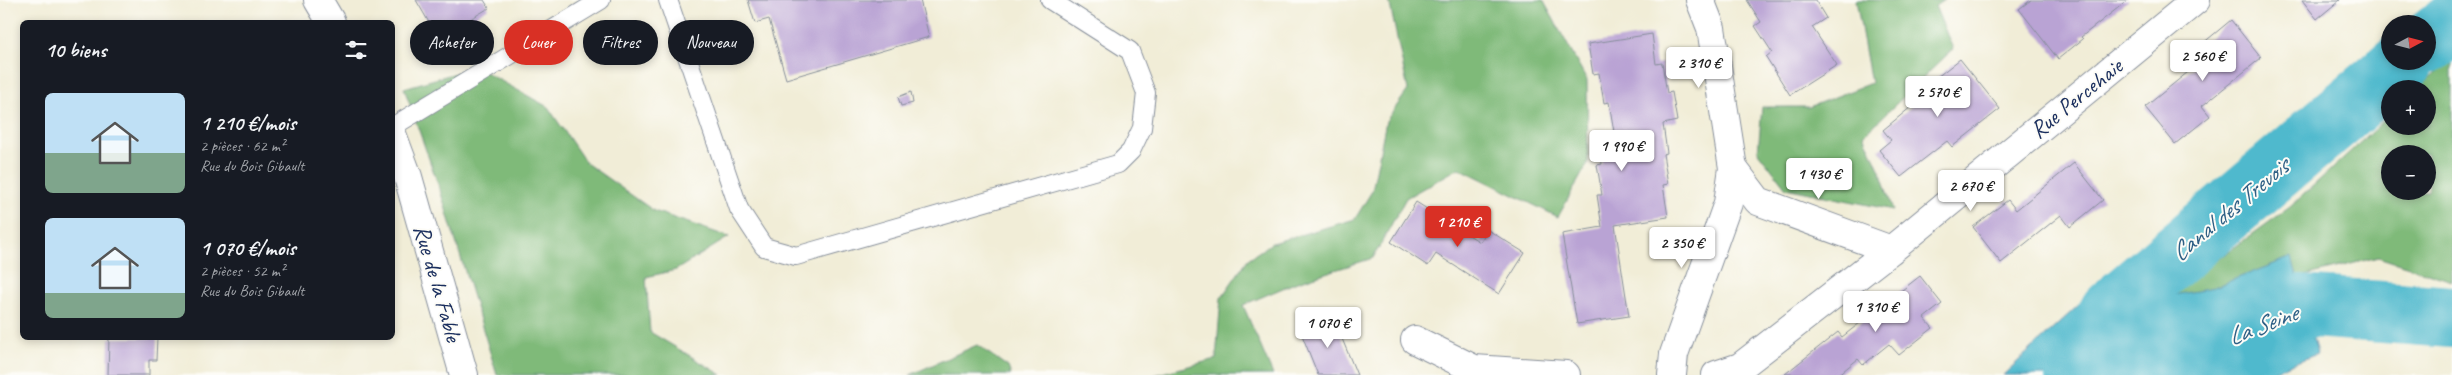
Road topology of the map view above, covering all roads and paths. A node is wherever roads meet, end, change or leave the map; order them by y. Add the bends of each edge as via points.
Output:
1 (318, 0) edge
2 (601, 0) edge
3 (668, 0) edge
4 (1050, 0) edge
5 (1700, 0) edge
6 (2196, 0) edge
7 (330, 20) edge
8 (395, 124) edge
9 (395, 142) edge
10 (1733, 168) junction
11 (1891, 250) junction
12 (1415, 340) dead end
13 (464, 375) edge
14 (1566, 375) edge
15 (1672, 375) edge
16 (1716, 375) edge

1 - 7 street
2 - 8 lane
3 - 4 lane via 739,209 764,247 796,256 1118,164 1131,151 1142,128 1146,93 1130,51
5 - 10 street via 1711,28
6 - 11 street, Rue Percehaie
9 - 13 street, Rue de la Fable via 408,177
10 - 11 street via 1758,200
10 - 15 street via 1728,203 1674,354
11 - 16 street, Rue Percehaie via 1740,367
12 - 14 street via 1474,369

